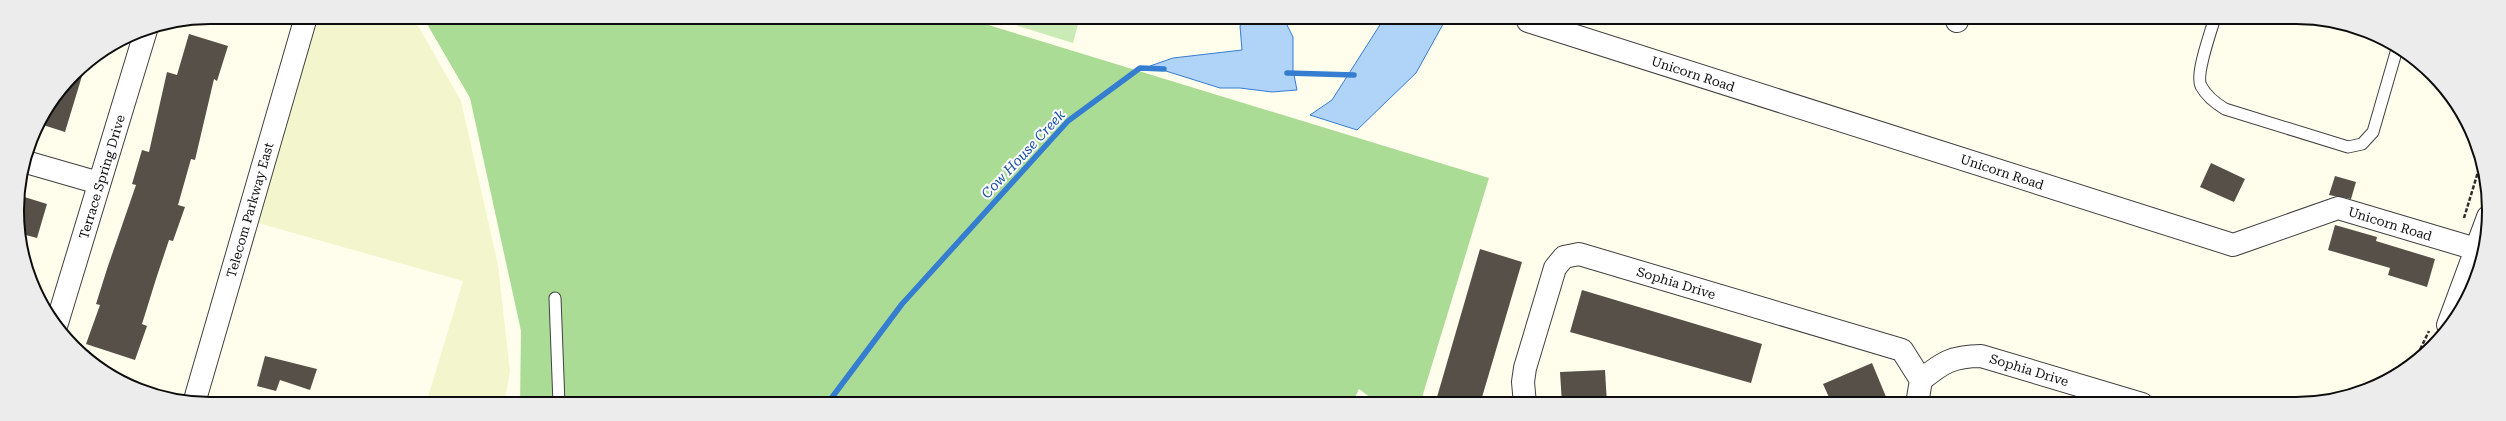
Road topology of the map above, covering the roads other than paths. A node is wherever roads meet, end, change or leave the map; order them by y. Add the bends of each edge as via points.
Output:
1 (304, 24) edge
2 (1537, 24) edge
3 (2213, 24) edge
4 (144, 36) edge
5 (2396, 53) edge
6 (30, 163) edge
7 (100, 183) junction
8 (2479, 241) edge
9 (2476, 249) junction
10 (555, 298) dead end
11 (2454, 309) edge
12 (58, 318) edge
13 (1921, 380) junction
14 (196, 397) edge
15 (559, 397) edge
16 (1524, 397) edge
17 (1918, 397) edge
18 (2118, 397) edge

1 - 14 street, Telecom Parkway East
2 - 9 street, Unicorn Road via 2233,245 2338,208
3 - 5 lane via 2200,70 2200,85 2211,100 2225,109 2348,147 2362,144 2374,132
4 - 7 street, Terrace Spring Drive
6 - 7 street
7 - 12 street, Terrace Spring Drive
8 - 9 street
9 - 11 street
10 - 15 lane
13 - 16 street, Sophia Drive via 1902,350 1579,254 1564,257 1555,268 1525,368
13 - 17 street
13 - 18 street, Sophia Drive via 1947,360 1980,356

